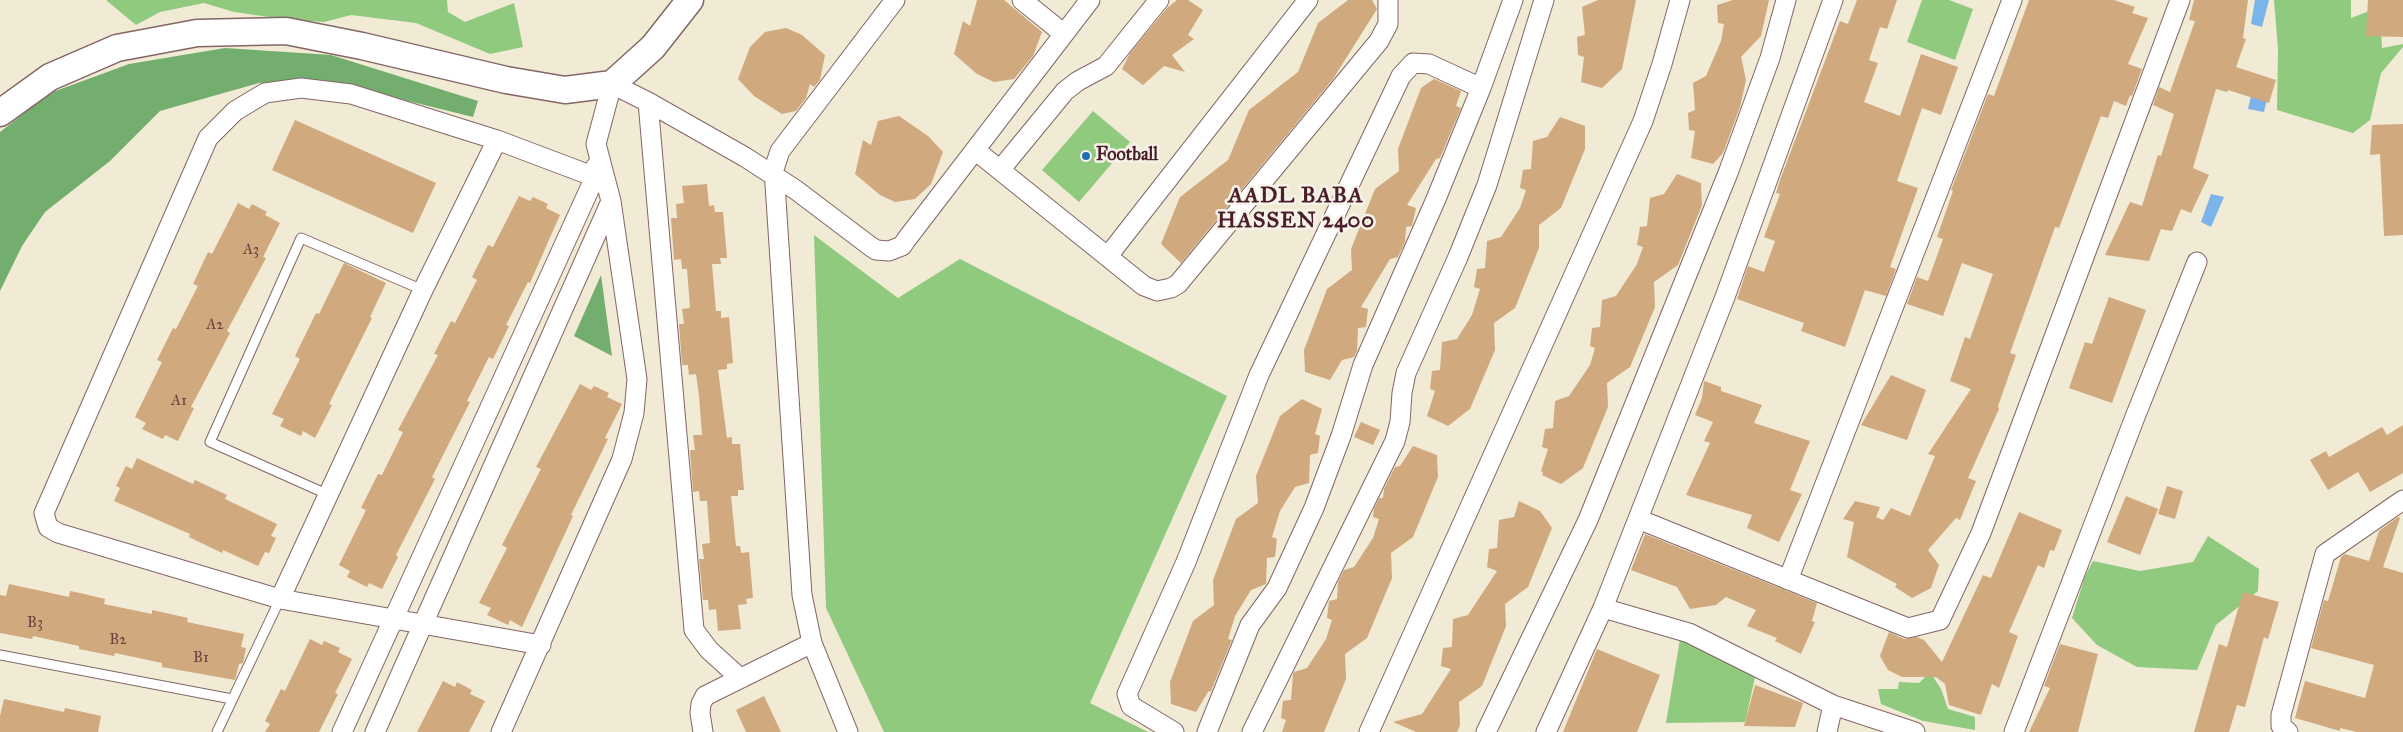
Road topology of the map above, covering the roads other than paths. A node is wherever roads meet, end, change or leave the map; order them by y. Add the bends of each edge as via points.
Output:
1 (690, 0) edge
2 (895, 0) edge
3 (1022, 0) edge
4 (1090, 0) edge
5 (1159, 0) edge
6 (1308, 0) edge
7 (1388, 0) edge
8 (1513, 0) edge
9 (1544, 0) edge
10 (1680, 0) edge
11 (1786, 0) edge
12 (1833, 0) edge
13 (2012, 0) edge
14 (2180, 0) edge
15 (1064, 34) junction
16 (612, 84) junction
17 (1481, 88) junction
18 (648, 102) junction
19 (0, 113) edge
20 (497, 140) junction
21 (596, 144) junction
22 (975, 150) junction
23 (1000, 170) junction
24 (774, 175) junction
25 (595, 177) junction
26 (611, 201) junction
27 (1108, 256) junction
28 (2197, 262) dead end
29 (423, 290) junction
30 (329, 495) junction
31 (2403, 500) edge
32 (1638, 519) junction
33 (1788, 580) junction
34 (280, 598) junction
35 (1603, 608) junction
36 (394, 619) junction
37 (424, 624) junction
38 (812, 643) junction
39 (541, 645) junction
40 (0, 655) edge
41 (740, 678) junction
42 (232, 700) junction
43 (1833, 705) junction
44 (217, 732) edge
45 (342, 732) edge
46 (375, 732) edge
47 (501, 732) edge
48 (703, 732) edge
49 (848, 732) edge
50 (1174, 732) edge
51 (1207, 732) edge
52 (1252, 732) edge
53 (1369, 732) edge
54 (1486, 732) edge
55 (1546, 732) edge
56 (1827, 732) edge
57 (1915, 732) edge
58 (2014, 732) edge
59 (2288, 732) edge

1 - 16 street via 653,48
2 - 24 street via 780,151
3 - 15 street
4 - 15 street
5 - 23 street via 1102,69 1064,92
6 - 27 street
7 - 27 street via 1388,24 1379,41 1178,284 1164,290 1150,289
8 - 17 street
9 - 52 street via 1487,185 1406,373 1395,441
10 - 53 street via 1640,128
11 - 54 street via 1770,58 1728,173 1588,520
12 - 32 street
13 - 33 street
14 - 33 street via 1981,533 1940,620 1908,628
15 - 22 street
16 - 18 street
16 - 19 street via 565,90 286,31 196,33 117,48 50,77
16 - 21 street
17 - 50 street via 1429,64 1413,63 1396,86 1259,374 1186,562 1127,694 1131,706
17 - 51 street via 1363,364 1314,508 1277,588 1250,625
18 - 24 street
18 - 41 street via 694,630 709,650
20 - 25 street
20 - 29 street
20 - 34 street via 351,94 301,88 264,93 235,111 208,138 44,513 48,527 58,533
21 - 25 street
21 - 26 street
22 - 23 street
22 - 24 street via 902,246 882,252
23 - 27 street
24 - 38 street via 802,595
25 - 36 street
26 - 37 street
26 - 39 street via 637,379 634,413 622,459
28 - 58 street
29 - 30 street
29 - 30 lane via 301,238 210,442
30 - 34 street
31 - 59 street via 2325,554 2280,715 2281,726
32 - 33 street
32 - 35 street
34 - 36 street
34 - 42 lane
35 - 43 street via 1689,633
35 - 55 street
36 - 37 street
36 - 45 street
37 - 39 street
37 - 46 street
38 - 41 street
38 - 49 street
39 - 47 street
40 - 42 lane
41 - 48 street via 705,696 700,714
42 - 44 lane
43 - 56 street
43 - 57 street

